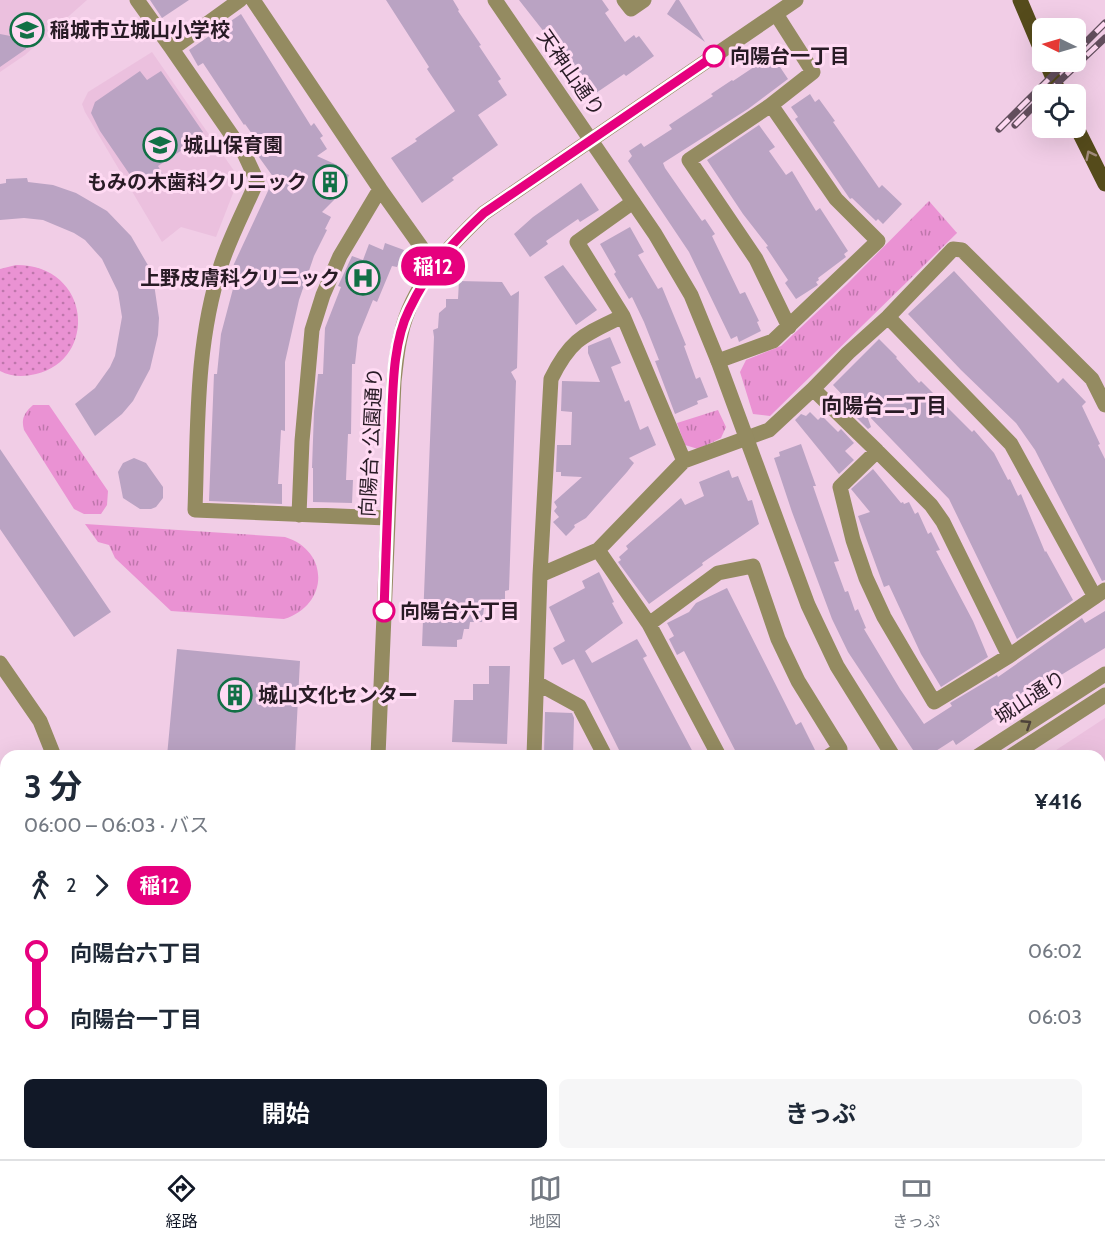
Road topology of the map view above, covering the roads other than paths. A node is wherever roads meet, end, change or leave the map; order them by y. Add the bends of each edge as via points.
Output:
1 (136, 0) edge
2 (240, 0) edge
3 (253, 0) edge
4 (495, 0) edge
5 (624, 0) edge
6 (645, 0) edge
7 (796, 0) edge
8 (1020, 0) edge
9 (776, 14) junction
10 (1032, 28) edge
11 (172, 49) junction
12 (771, 105) junction
13 (1082, 138) edge
14 (591, 140) junction
15 (1105, 184) edge
16 (380, 189) junction
17 (633, 202) junction
18 (434, 265) junction
19 (623, 316) junction
20 (888, 317) junction
21 (789, 327) junction
22 (718, 361) junction
23 (1099, 376) edge
24 (813, 389) junction
25 (1105, 405) edge
26 (746, 439) junction
27 (877, 451) junction
28 (684, 461) junction
29 (299, 515) junction
30 (387, 518) junction
31 (598, 550) junction
32 (540, 575) junction
33 (1100, 594) edge
34 (649, 624) junction
35 (1009, 656) junction
36 (0, 663) edge
37 (1105, 674) edge
38 (537, 682) junction
39 (1105, 695) edge
40 (52, 750) edge
41 (378, 750) edge
42 (534, 750) edge
43 (602, 750) edge
44 (716, 750) edge
45 (838, 750) edge
46 (889, 750) edge
47 (987, 750) edge
48 (1020, 750) edge

1 - 11 street
2 - 11 street
3 - 16 street
4 - 14 street, 天神山通り
5 - 6 street via 631,9
7 - 9 street, 向陽台･公園通り
8 - 10 main road
9 - 12 street via 813,72
9 - 14 street, 向陽台･公園通り
11 - 29 street via 244,153 257,181 221,264 209,307 200,363 195,510
12 - 21 street via 689,160 756,259
12 - 21 street via 836,199 878,241
15 -> 13 main road
14 - 17 street, 天神山通り
14 - 18 street, 向陽台･公園通り via 484,213
16 - 18 street
16 - 29 street via 340,256 322,295 312,330
17 - 19 street via 577,242
17 - 22 street, 天神山通り via 691,295
18 - 30 street, 向陽台･公園通り via 400,334
19 - 28 street
19 - 32 street via 578,338 551,379
20 - 23 street via 953,249 962,250
20 - 24 street
20 - 33 street via 1011,444
21 - 22 street via 773,341
22 - 26 street, 天神山通り
23 - 25 street
24 - 26 street via 769,430
24 - 27 street
26 - 28 street
26 - 46 street, 天神山通り via 808,605 837,666
27 - 35 street via 943,522
27 - 35 street via 840,487 866,578 930,697 934,702
28 - 31 street
29 - 30 street
30 - 41 street, 向陽台･公園通り
31 - 32 street
31 - 34 street
32 - 38 street
33 - 35 street
34 - 44 street
34 - 45 street via 718,573 753,566 778,639
36 - 40 street via 40,721
47 -> 37 street, 城山通り
38 - 42 street
38 - 43 street via 579,706
39 - 48 street, 城山通り

